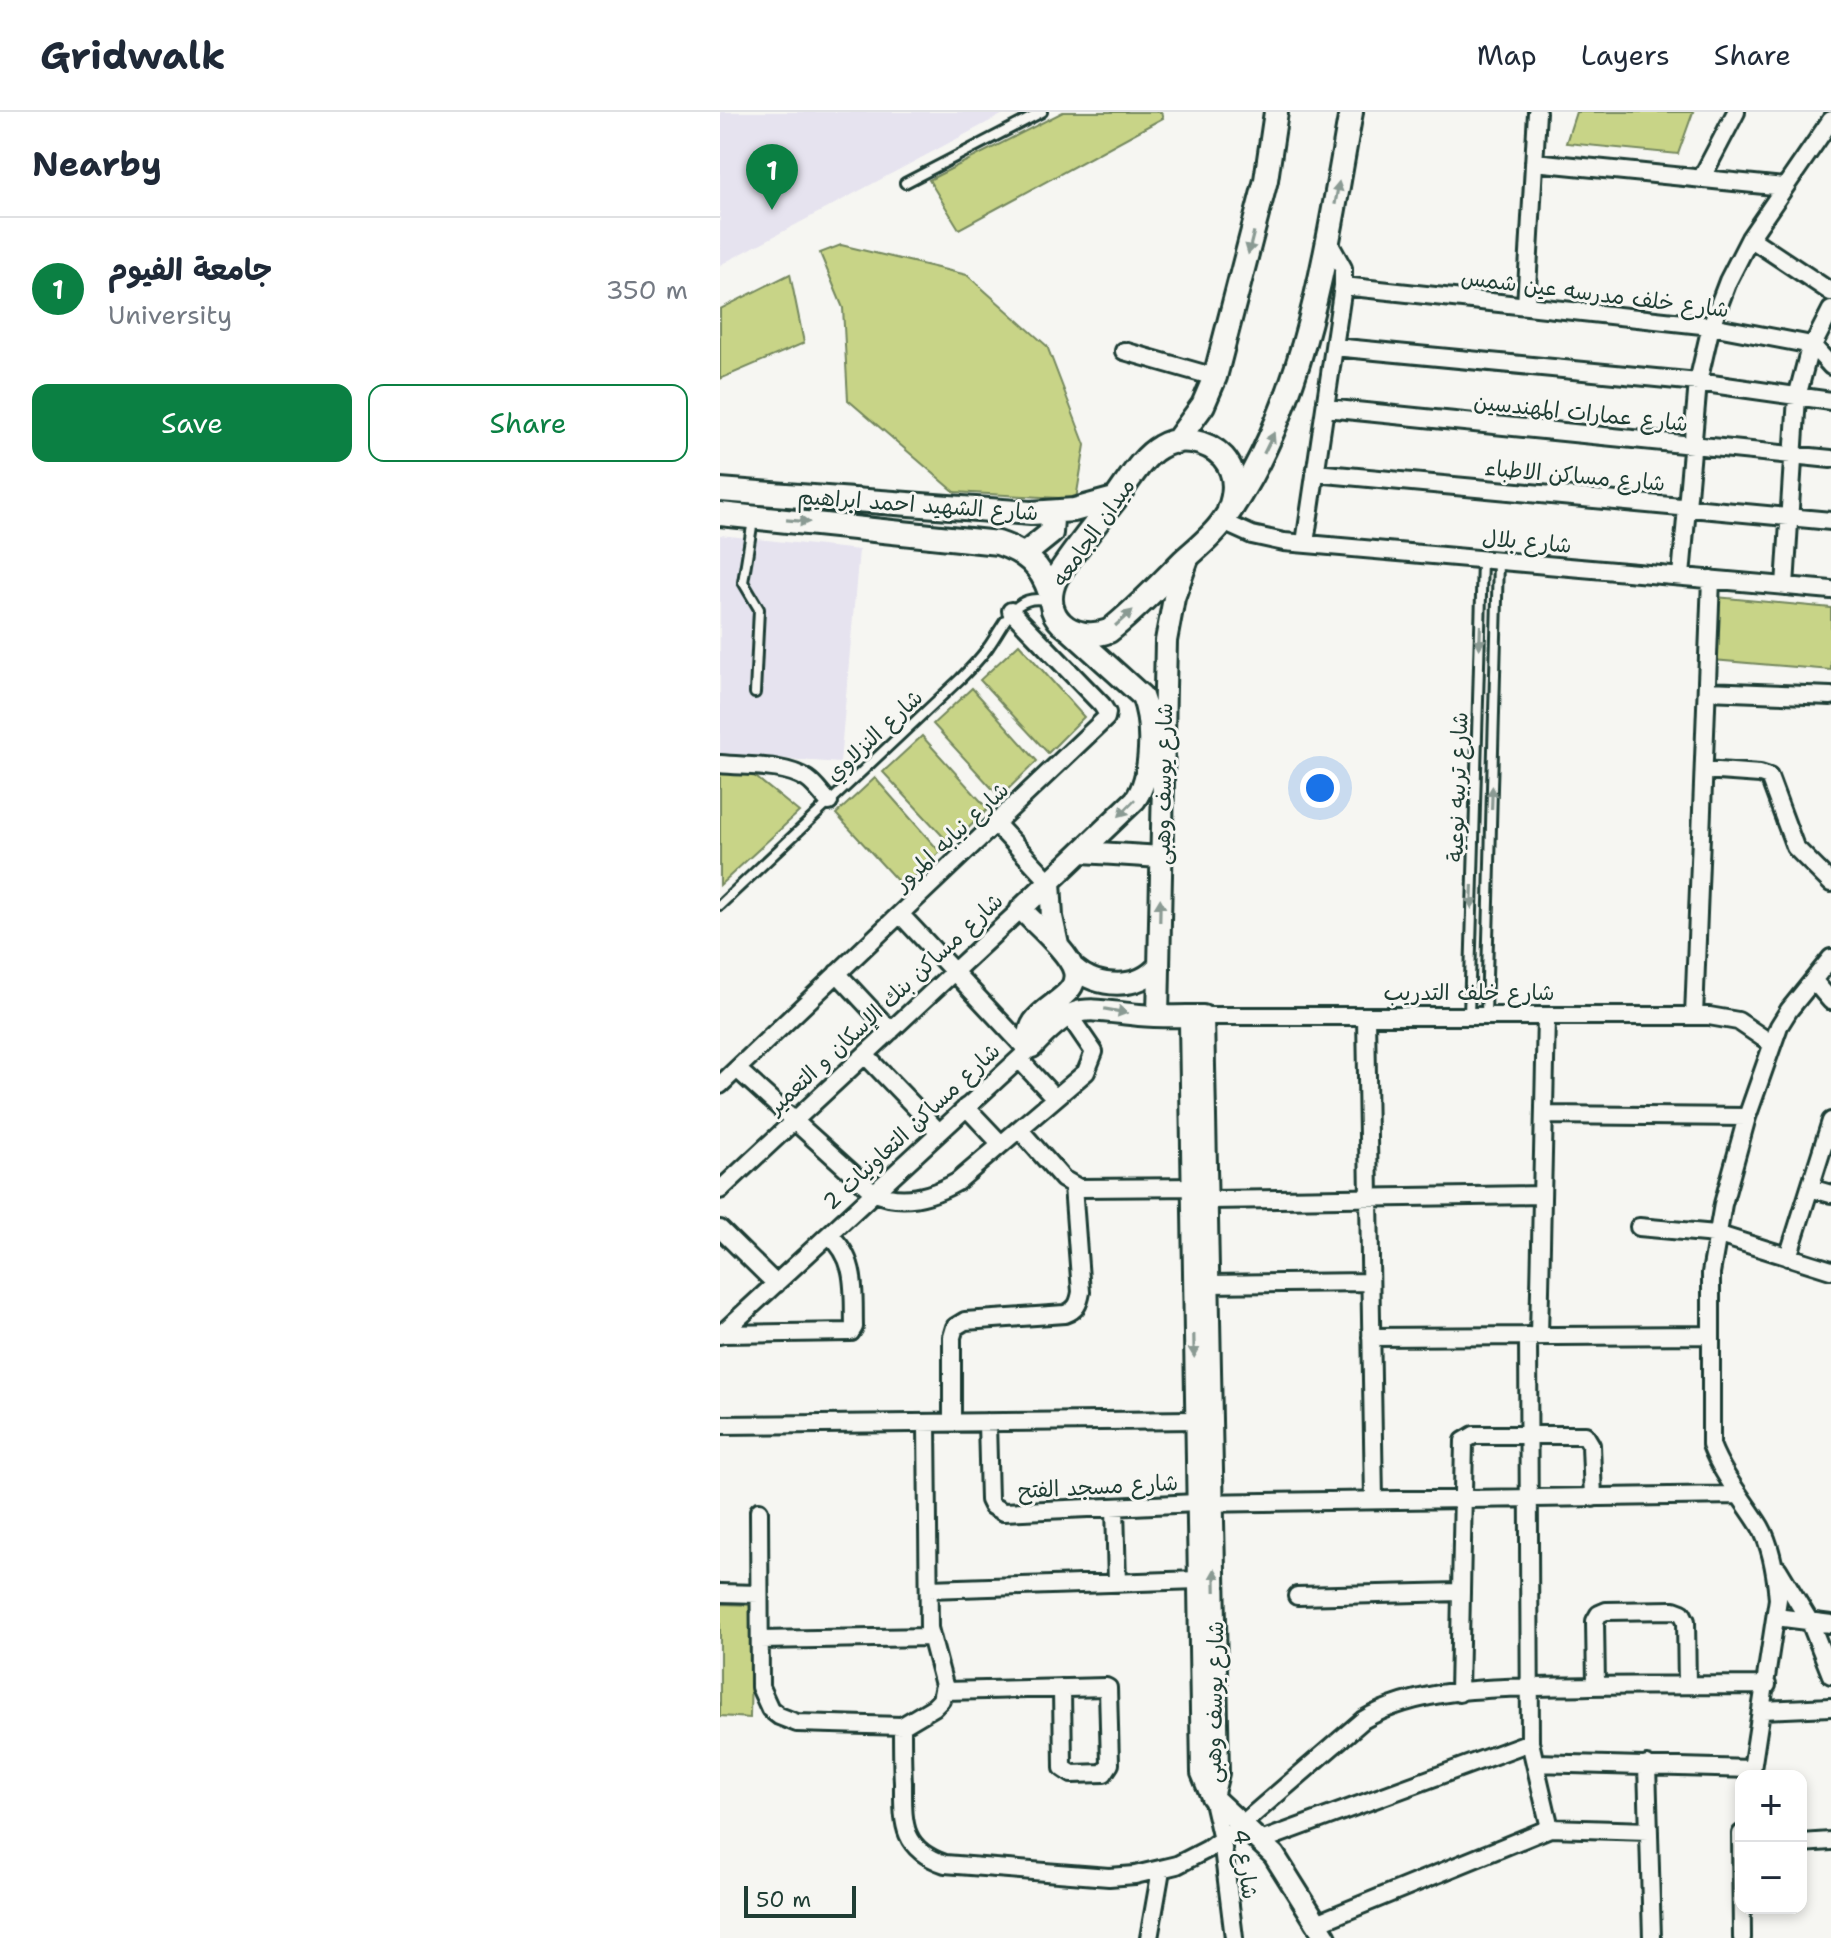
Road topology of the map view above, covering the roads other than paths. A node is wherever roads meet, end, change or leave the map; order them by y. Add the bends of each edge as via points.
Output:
1 (1042, 112) edge
2 (1276, 112) edge
3 (1351, 112) edge
4 (1537, 112) edge
5 (1736, 112) edge
6 (1829, 128) edge
7 (1534, 162) junction
8 (1701, 179) junction
9 (905, 183) dead end
10 (1784, 187) junction
11 (1750, 238) junction
12 (1328, 241) junction
13 (1343, 286) junction
14 (1831, 292) edge
15 (1526, 306) junction
16 (1831, 310) edge
17 (1711, 326) junction
18 (1812, 345) junction
19 (1334, 347) junction
20 (1124, 351) dead end
21 (1831, 366) edge
22 (1215, 377) junction
23 (1698, 382) junction
24 (1797, 397) junction
25 (1831, 401) edge
26 (1326, 408) junction
27 (1176, 442) junction
28 (1692, 445) junction
29 (1793, 456) junction
30 (1831, 459) edge
31 (1315, 473) junction
32 (720, 490) edge
33 (755, 492) junction
34 (1115, 499) junction
35 (1687, 507) junction
36 (1045, 513) junction
37 (720, 514) edge
38 (1226, 516) junction
39 (753, 517) junction
40 (1790, 517) junction
41 (1831, 521) edge
42 (1305, 543) junction
43 (1025, 554) junction
44 (1189, 556) junction
45 (1490, 560) junction
46 (1681, 576) junction
47 (1711, 579) junction
48 (1785, 586) junction
49 (1831, 590) edge
50 (1050, 597) junction
51 (1011, 611) junction
52 (1069, 630) junction
53 (1707, 691) junction
54 (755, 693) dead end
55 (1164, 694) junction
56 (1142, 696) junction
57 (1831, 696) edge
58 (720, 764) edge
59 (1704, 770) junction
60 (829, 802) junction
61 (996, 824) junction
62 (1083, 852) junction
63 (1161, 857) junction
64 (1050, 882) junction
65 (1831, 883) edge
66 (720, 905) edge
67 (1021, 909) junction
68 (900, 914) junction
69 (1058, 947) junction
70 (1831, 958) edge
71 (1159, 965) junction
72 (1074, 968) junction
73 (837, 973) junction
74 (954, 973) junction
75 (1813, 980) junction
76 (1831, 1001) edge
77 (1068, 1014) junction
78 (1158, 1016) junction
79 (1196, 1016) junction
80 (1366, 1016) junction
81 (1477, 1016) junction
82 (1546, 1016) junction
83 (1694, 1016) junction
84 (891, 1031) junction
85 (1772, 1044) junction
86 (1026, 1052) junction
87 (865, 1055) junction
88 (737, 1069) junction
89 (720, 1085) edge
90 (1055, 1098) junction
91 (966, 1107) junction
92 (1544, 1115) junction
93 (1747, 1117) junction
94 (795, 1121) junction
95 (1831, 1121) edge
96 (1019, 1129) junction
97 (939, 1132) junction
98 (1001, 1144) junction
99 (1073, 1186) junction
100 (1810, 1188) junction
101 (720, 1190) edge
102 (1203, 1191) junction
103 (873, 1192) junction
104 (1831, 1194) edge
105 (1542, 1195) junction
106 (1369, 1197) junction
107 (1639, 1227) dead end
108 (720, 1229) edge
109 (1716, 1234) junction
110 (829, 1235) junction
111 (1788, 1257) junction
112 (1831, 1270) edge
113 (1370, 1282) junction
114 (776, 1284) junction
115 (1209, 1284) junction
116 (721, 1335) edge
117 (1710, 1335) junction
118 (1533, 1336) junction
119 (1371, 1337) junction
120 (1195, 1420) junction
121 (987, 1422) junction
122 (927, 1423) junction
123 (952, 1423) junction
124 (720, 1425) edge
125 (1529, 1434) junction
126 (1738, 1495) junction
127 (1593, 1498) junction
128 (1529, 1499) junction
129 (1374, 1500) junction
130 (1463, 1500) junction
131 (1205, 1503) junction
132 (1115, 1507) junction
133 (759, 1511) dead end
134 (1772, 1559) junction
135 (1198, 1580) junction
136 (1117, 1583) junction
137 (929, 1589) junction
138 (1460, 1592) junction
139 (720, 1593) edge
140 (759, 1594) junction
141 (1297, 1596) dead end
142 (1776, 1617) junction
143 (1810, 1622) junction
144 (1831, 1624) edge
145 (930, 1637) junction
146 (760, 1640) junction
147 (1831, 1675) edge
148 (1687, 1685) junction
149 (1767, 1685) junction
150 (1596, 1686) junction
151 (1062, 1688) junction
152 (1529, 1688) junction
153 (944, 1691) junction
154 (1459, 1693) junction
155 (1831, 1707) edge
156 (1763, 1710) junction
157 (902, 1726) junction
158 (1530, 1742) junction
159 (1535, 1763) junction
160 (1647, 1765) junction
161 (1753, 1770) edge
162 (1735, 1772) edge
163 (1212, 1797) junction
164 (1241, 1825) junction
165 (1550, 1828) junction
166 (1649, 1831) junction
167 (1222, 1840) junction
168 (1261, 1841) junction
169 (1831, 1841) edge
170 (1740, 1842) edge
171 (1807, 1843) edge
172 (1161, 1870) junction
173 (1321, 1931) edge
174 (1149, 1938) edge
175 (1234, 1938) edge
176 (1652, 1938) edge
177 (1742, 1938) edge

1 - 9 lane
2 -> 22 main road via 1266,180
12 -> 3 main road
4 - 7 street
5 - 8 street
6 - 10 street
7 - 8 street
7 - 15 street
8 - 10 street
10 - 11 street
11 - 14 street
11 - 17 street
12 - 13 street via 1343,268
38 -> 12 main road via 1278,424
13 - 15 street, شارع خلف مدرسه عين شمس
13 - 19 street
15 - 17 street, شارع خلف مدرسه عين شمس
16 - 18 street
17 - 18 street, شارع خلف مدرسه عين شمس
17 - 23 street
18 - 21 street
18 - 24 street
19 - 23 street
19 - 26 street
20 - 22 street
22 - 27 main road via 1203,405
23 - 24 street
23 - 28 street
24 - 25 street
24 - 29 street
26 - 28 street, شارع عمارات المهندسين
26 - 31 street
27 - 34 main road, ميدان الجامعه via 1154,451
27 - 38 main road via 1200,442 1228,464 1235,487
28 - 29 street, شارع عمارات المهندسين
28 - 35 street
29 - 30 street, شارع عمارات المهندسين
29 - 40 street
31 - 35 street, شارع مساكن الاطباء
31 - 42 street
32 - 33 main road, شارع الشهيد احمد ابراهيم
33 - 36 main road, شارع الشهيد احمد ابراهيم
33 - 39 main road
34 - 36 main road, شارع الشهيد احمد ابراهيم
34 - 50 main road, ميدان الجامعه via 1067,561
35 - 40 street, شارع مساكن الاطباء
35 - 46 street
36 - 43 main road via 1052,519 1051,533
37 - 39 main road, شارع الشهيد احمد ابراهيم
38 - 42 street, شارع بلال via 1268,539
38 - 44 main road
39 -> 43 main road, شارع الشهيد احمد ابراهيم via 984,540
39 - 54 lane via 743,582 759,609
40 - 41 street, شارع مساكن الاطباء
40 - 48 street
42 - 45 street, شارع بلال
43 - 50 main road, شارع الشهيد احمد ابراهيم via 1041,572
52 -> 44 main road via 1088,635 1109,631
44 - 55 street, شارع يوسف وهبى via 1166,641
45 - 46 street, شارع بلال
81 -> 45 lane, شارع تربيه نوعية
45 -> 81 lane, شارع تربيه نوعية
46 - 47 street, شارع بلال
47 - 48 street, شارع بلال
47 - 53 street
48 - 49 street, شارع بلال
50 - 51 lane via 1024,601
50 - 52 main road, ميدان الجامعه
51 - 60 lane, شارع النزلاوي via 975,664
51 - 61 street, شارع نيابه المرور via 1107,713
52 - 56 street, شارع يوسف وهبى
53 - 57 street
53 - 59 street
55 - 56 street
55 - 63 street, شارع يوسف وهبى
56 -> 62 street, شارع يوسف وهبى via 1149,762 1144,786
58 - 60 street via 787,771 809,780
59 - 65 street via 1769,777 1790,839
59 - 83 street
60 - 66 lane, شارع النزلاوي
61 - 64 street
61 - 68 street, شارع نيابه المرور
62 - 63 street
62 - 64 street, شارع مساكن بنك الإسكان و التعمير
71 -> 63 street, شارع يوسف وهبى
64 - 67 street, شارع مساكن بنك الإسكان و التعمير
64 - 69 street
67 - 69 street
67 - 74 street, شارع مساكن بنك الإسكان و التعمير
68 - 73 street, شارع نيابه المرور
68 - 74 street
69 - 72 street
70 - 75 street
71 - 72 street via 1130,983 1098,982
71 - 78 street, شارع يوسف وهبى
72 - 86 street via 1072,988 1031,1025
73 - 84 street
73 - 88 street, شارع نيابه المرور
74 - 84 street, شارع مساكن بنك الإسكان و التعمير
74 - 86 street
75 - 76 street
75 - 85 street via 1785,1015
77 -> 78 street via 1092,1008
77 - 86 street, شارع مساكن التعاونيات 2
77 - 90 street via 1094,1052 1093,1059 1086,1072
78 - 79 street, شارع خلف التدريب
79 - 80 street, شارع خلف التدريب
79 - 102 street, شارع يوسف وهبى
80 - 81 street, شارع خلف التدريب
80 - 106 street
81 - 82 street, شارع خلف التدريب
82 - 83 street, شارع خلف التدريب
82 - 92 street
83 - 85 street, شارع خلف التدريب via 1738,1021
84 - 87 street, شارع مساكن بنك الإسكان و التعمير
85 - 93 street
86 - 90 street
86 - 91 street, شارع مساكن التعاونيات 2
87 - 94 street, شارع مساكن بنك الإسكان و التعمير
87 - 97 street
88 - 89 street, شارع نيابه المرور
88 - 94 street
90 - 96 street
91 - 97 street, شارع مساكن التعاونيات 2
91 - 98 street
92 - 93 street
92 - 105 street
93 - 109 street
94 - 101 street, شارع مساكن بنك الإسكان و التعمير
94 - 103 street
95 - 100 street
96 - 98 street
96 - 99 street
97 - 103 street, شارع مساكن التعاونيات 2
98 - 103 street via 940,1191 904,1199
99 - 102 street
99 - 123 street via 1080,1302 1065,1314 965,1321 955,1327
100 - 104 street
100 - 111 street
102 - 106 street
102 - 115 street, شارع يوسف وهبى
102 -> 120 street, شارع يوسف وهبى
103 - 110 street, شارع مساكن التعاونيات 2
105 - 106 street
105 - 118 street
106 - 113 street
107 - 109 street
108 - 114 street
109 - 111 street
109 - 117 street
110 - 114 street, شارع مساكن التعاونيات 2
110 - 116 street via 851,1265 851,1332
111 - 112 street
113 - 115 street
113 - 119 street
114 - 116 street, شارع مساكن التعاونيات 2
115 - 131 street, شارع يوسف وهبى
117 - 118 street
117 - 126 street via 1711,1445
118 - 119 street
118 - 125 street
119 - 129 street
120 - 121 street
120 - 131 street, شارع يوسف وهبى
121 - 123 street
121 - 132 street, شارع مسجد الفتح via 989,1500 996,1510
122 - 123 street
122 - 124 street
122 - 137 street
125 - 127 street via 1588,1438
125 - 128 street
125 - 130 street via 1467,1438
126 - 127 street, شارع مسجد الفتح
126 - 134 street via 1759,1526
127 - 128 street, شارع مسجد الفتح
128 - 130 street, شارع مسجد الفتح
128 - 152 street
129 - 130 street, شارع مسجد الفتح
129 - 131 street, شارع مسجد الفتح
130 - 138 street
131 - 132 street, شارع مسجد الفتح
131 - 135 street, شارع يوسف وهبى
163 -> 131 street, شارع يوسف وهبى via 1218,1773
132 - 136 street
133 - 140 street
134 - 142 street
134 - 143 street
135 - 136 street
135 - 163 street, شارع يوسف وهبى via 1202,1765
136 - 137 street
137 - 145 street
138 - 141 street
138 - 154 street
139 - 140 street
140 - 146 street
142 - 143 street
142 - 149 street
143 - 144 street
143 - 147 street
145 - 146 street
145 - 153 street
146 - 157 street via 760,1687 779,1716 797,1723
148 - 149 street
148 - 150 street
148 - 150 street via 1686,1621 1674,1610 1599,1614
149 - 156 street
150 - 152 street
151 - 151 street via 1108,1688 1110,1764 1104,1773 1069,1774 1063,1768
151 - 153 street
152 - 154 street
152 - 158 street
153 - 157 street via 938,1704
154 - 164 street via 1400,1703 1372,1715
155 - 156 street
156 - 161 street
157 - 172 street via 903,1820 912,1842 929,1859 1109,1877
158 - 159 street
158 - 168 street
159 - 160 street
159 - 165 street
160 - 162 street
160 - 166 street
163 - 164 street
163 - 167 street, شارع 4
164 - 167 street
164 - 168 street
165 - 166 street
165 - 173 street
166 - 176 street
167 - 172 street
167 - 175 street, شارع 4
168 - 173 street via 1290,1877
169 - 171 street
170 - 177 street
172 - 174 street

